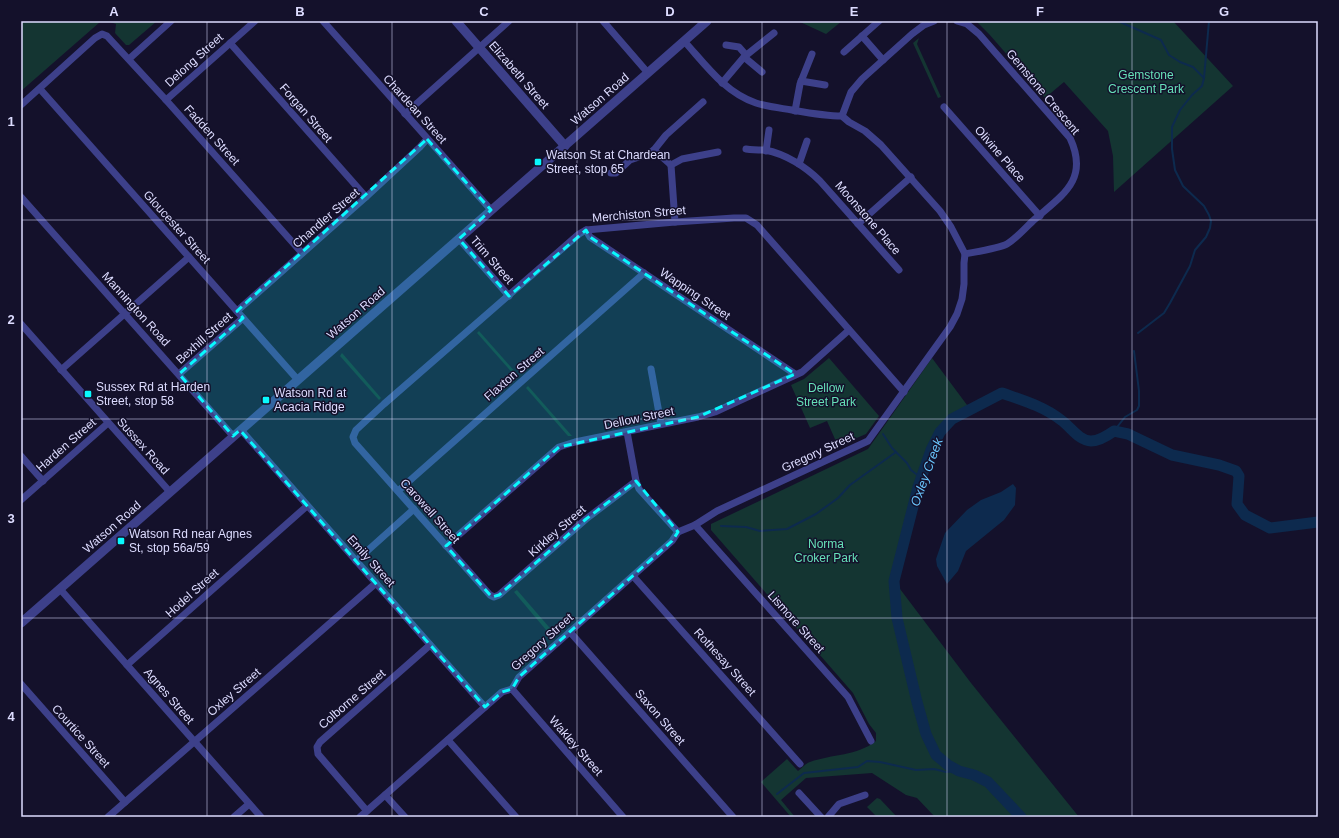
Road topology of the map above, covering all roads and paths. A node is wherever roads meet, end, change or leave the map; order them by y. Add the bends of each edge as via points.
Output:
1 (171, 21) edge
2 (255, 21) edge
3 (323, 21) edge
4 (456, 21) edge
5 (509, 21) edge
6 (602, 21) edge
7 (707, 21) edge
8 (879, 21) edge
9 (934, 21) edge
10 (956, 21) edge
11 (774, 33) dead end
12 (862, 36) junction
13 (684, 41) junction
14 (230, 43) junction
15 (726, 46) dead end
16 (479, 47) junction
17 (844, 52) dead end
18 (812, 54) dead end
19 (745, 56) junction
20 (129, 59) junction
21 (883, 60) junction
22 (762, 72) dead end
23 (648, 73) junction
24 (801, 81) junction
25 (722, 83) junction
26 (825, 85) dead end
27 (40, 89) junction
28 (166, 100) junction
29 (703, 102) dead end
30 (21, 105) edge
31 (944, 107) dead end
32 (795, 111) junction
33 (405, 114) junction
34 (842, 116) junction
35 (769, 130) dead end
36 (427, 140) junction
37 (807, 141) dead end
38 (565, 146) junction
39 (746, 149) dead end
40 (654, 150) junction
41 (766, 150) junction
42 (718, 152) dead end
43 (799, 164) junction
44 (671, 165) junction
45 (611, 173) dead end
46 (911, 177) junction
47 (366, 197) junction
48 (22, 200) edge
49 (491, 210) junction
50 (1040, 216) junction
51 (675, 222) junction
52 (858, 224) junction
53 (586, 230) junction
54 (459, 239) junction
55 (302, 253) junction
56 (965, 254) junction
57 (189, 257) junction
58 (899, 270) dead end
59 (644, 273) junction
60 (509, 296) junction
61 (237, 311) junction
62 (125, 313) junction
63 (243, 318) junction
64 (21, 324) edge
65 (848, 330) junction
66 (651, 369) dead end
67 (61, 370) junction
68 (179, 374) junction
69 (795, 374) junction
70 (298, 380) junction
71 (904, 392) junction
72 (108, 423) junction
73 (661, 424) junction
74 (627, 432) junction
75 (237, 433) junction
76 (353, 437) joint
77 (21, 456) edge
78 (43, 481) junction
79 (636, 481) junction
80 (398, 491) junction
81 (170, 492) junction
82 (21, 500) edge
83 (307, 506) junction
84 (414, 509) junction
85 (695, 525) junction
86 (678, 532) junction
87 (446, 546) junction
88 (356, 561) junction
89 (633, 576) junction
90 (376, 583) junction
91 (60, 589) junction
92 (494, 597) joint
93 (21, 623) edge
94 (570, 632) junction
95 (430, 645) junction
96 (127, 665) junction
97 (21, 684) edge
98 (512, 689) junction
99 (485, 706) junction
100 (448, 740) junction
101 (871, 741) dead end
102 (194, 742) junction
103 (800, 764) dead end
104 (799, 793) dead end
105 (385, 795) junction
106 (865, 795) dead end
107 (125, 802) junction
108 (249, 804) junction
109 (367, 811) junction
110 (108, 817) edge
111 (234, 817) edge
112 (261, 817) edge
113 (360, 817) edge
114 (405, 817) edge
115 (516, 817) edge
116 (623, 817) edge
117 (733, 817) edge
118 (821, 817) edge
119 (828, 817) edge

1 - 20 street
2 - 14 street, Delong Street
3 - 33 street, Chardean Street
4 - 16 street, Elizabeth Street
5 - 16 street
6 - 23 street
7 - 13 street, Watson Road
8 - 12 street
9 - 21 street via 924,25
10 - 50 street, Gemstone Crescent via 967,24 979,34 1070,138 1076,151 1077,168 1073,180 1065,193
11 - 19 street
12 - 17 street
12 - 21 street
13 - 23 street, Watson Road
13 - 25 street
14 - 28 street, Delong Street
14 - 47 street, Forgan Street
15 - 19 street via 739,47
16 - 33 street
16 - 38 street, Elizabeth Street
18 - 24 street
19 - 22 street
19 - 25 street
20 - 27 street, Fadden Street via 102,34
20 - 28 street, Fadden Street
21 - 34 street via 851,92
23 - 38 street, Watson Road
24 - 26 street
24 - 32 street
25 - 32 street via 736,94 755,102
27 - 30 street
27 - 57 street, Gloucester Street
28 - 55 street, Fadden Street
29 - 40 street via 666,135
31 - 50 street, Olivine Place
32 - 34 street
33 - 36 street, Chardean Street
34 - 46 street via 881,144
35 - 41 street
36 - 47 street, Chandler Street
36 - 49 street, Chardean Street
37 - 43 street
38 - 49 street, Watson Road
39 - 41 street, Moonstone Place
40 - 44 street
40 - 45 street via 630,160 616,173
41 - 43 street, Moonstone Place
42 - 44 street via 682,159
43 - 52 street, Moonstone Place via 820,181
44 - 51 street
46 - 52 street
46 - 56 street via 940,210
47 - 55 street, Chandler Street
48 - 62 street, Mannington Road
49 - 54 street, Watson Road
50 - 56 street, Gemstone Crescent via 1007,244
51 - 53 street, Merchiston Street
51 - 65 street, Merchiston Street via 746,218 751,221
52 - 58 street, Moonstone Place
53 - 59 street, Wapping Street via 590,237
53 - 60 street, Merchiston Street
54 - 60 street, Trim Street
54 - 70 street, Watson Road
55 - 61 street, Chandler Street
56 - 71 street, Gregory Street via 962,299 957,314
57 - 61 street, Gloucester Street
57 - 62 street
59 - 69 street, Wapping Street
59 - 80 street, Flaxton Street
60 - 76 street, Merchiston Street via 361,425
61 - 63 street, Gloucester Street
62 - 67 street
62 - 68 street, Mannington Road
63 - 68 street, Bexhill Street
63 - 70 street, Gloucester Street
64 - 67 street, Sussex Road
65 - 69 street, Dellow Street via 802,372
65 - 71 street, Merchiston Street
66 - 73 street
67 - 72 street, Sussex Road
68 - 75 street, Mannington Road
69 - 73 street, Dellow Street via 715,412
70 - 75 street, Watson Road
71 - 85 street, Gregory Street via 868,441 718,511
72 - 78 street, Harden Street
72 - 81 street, Sussex Road
73 - 74 street, Dellow Street
74 - 79 street
74 - 87 street, Dellow Street via 559,447
75 - 81 street, Watson Road
75 - 83 street, Emily Street
76 - 80 street, Carowell Street via 355,443
77 - 78 street
78 - 82 street, Harden Street
79 - 86 street
79 - 92 street, Kirkley Street via 586,519
80 - 84 street, Carowell Street
81 - 91 street, Watson Road
83 - 88 street, Emily Street
83 - 96 street, Hodel Street
84 - 87 street, Carowell Street
84 - 88 street
85 - 86 street, Gregory Street
85 - 101 street, Lismore Street via 848,697
86 - 89 street, Gregory Street via 672,541
87 - 92 street, Carowell Street
88 - 90 street, Emily Street
89 - 94 street, Gregory Street
89 - 103 street, Rothesay Street
90 - 95 street, Emily Street
90 - 102 street, Oxley Street
91 - 93 street, Watson Road
91 - 96 street, Agnes Street
94 - 98 street, Gregory Street via 519,677
94 - 117 street, Saxon Street
95 - 99 street, Emily Street
95 - 109 street, Colborne Street via 320,742 317,748 318,754
96 - 102 street, Agnes Street
97 - 107 street, Courtice Street
98 - 99 street, Gregory Street via 502,692
98 - 116 street, Wakley Street
99 - 100 street, Gregory Street
100 - 105 street, Gregory Street
100 - 115 street
102 - 107 street, Oxley Street
102 - 108 street, Agnes Street
104 - 118 street
105 - 109 street, Gregory Street
105 - 114 street
106 - 119 street via 839,804
107 - 110 street, Oxley Street
108 - 111 street
108 - 112 street, Agnes Street
109 - 113 street, Gregory Street

